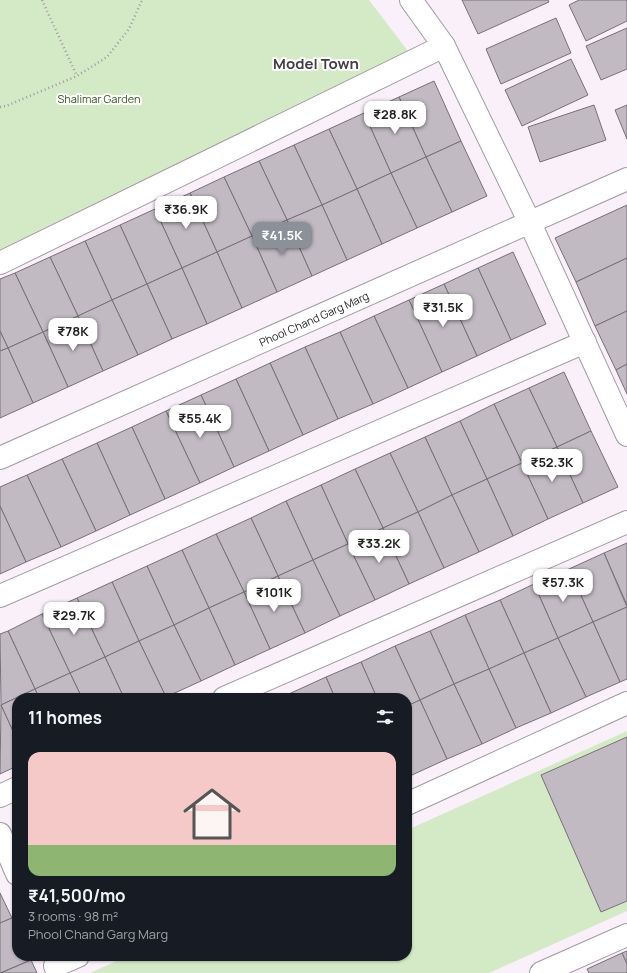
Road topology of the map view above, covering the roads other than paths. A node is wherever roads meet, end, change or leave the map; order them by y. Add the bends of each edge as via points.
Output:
1 (411, 0) edge
2 (444, 46) junction
3 (627, 179) edge
4 (530, 223) junction
5 (0, 263) edge
6 (585, 342) junction
7 (627, 434) edge
8 (0, 458) edge
9 (627, 522) edge
10 (0, 596) edge
11 (235, 693) edge
12 (627, 703) edge
13 (12, 790) edge
14 (0, 796) edge
15 (412, 802) edge
16 (0, 834) edge
17 (12, 862) edge
18 (627, 935) edge
19 (65, 961) edge
20 (55, 965) edge
21 (541, 973) edge

1 - 2 street
2 - 4 street
2 - 5 street
3 - 4 street, Phool Chand Garg Marg
4 - 6 street
4 - 8 street, Phool Chand Garg Marg
6 - 7 street
6 - 10 street
9 - 11 street
12 - 15 street
13 - 14 street
16 - 17 street
18 - 21 street
19 - 20 street

